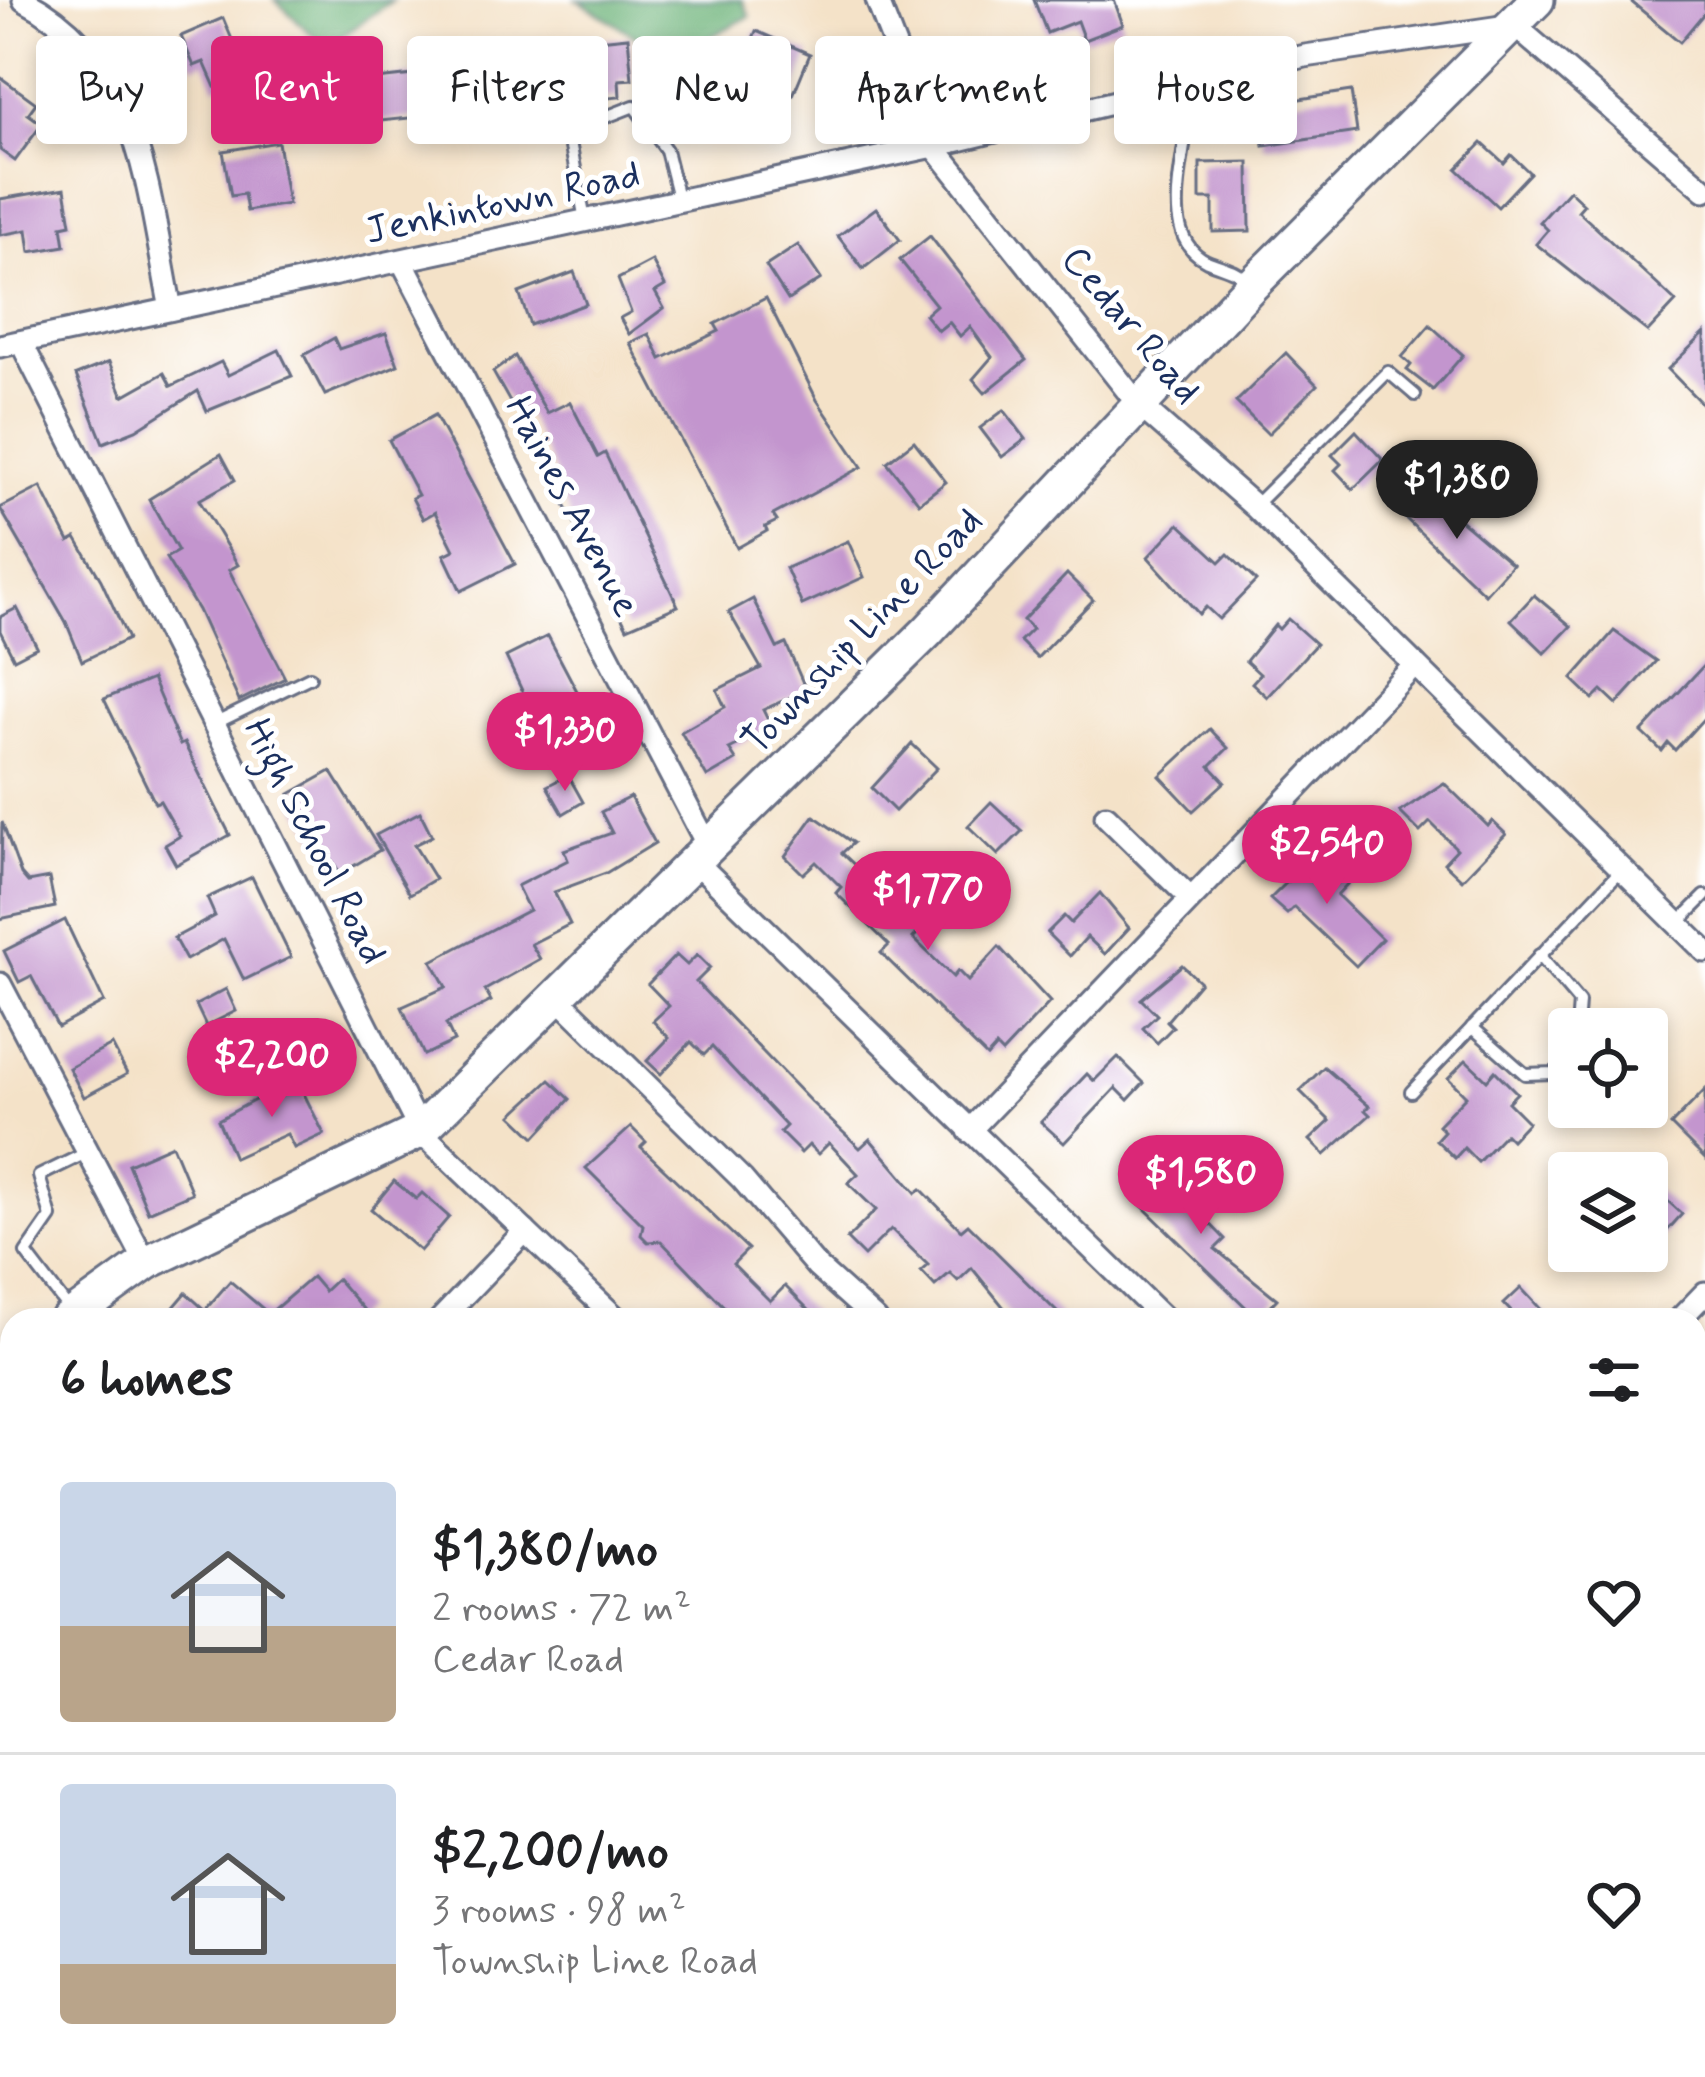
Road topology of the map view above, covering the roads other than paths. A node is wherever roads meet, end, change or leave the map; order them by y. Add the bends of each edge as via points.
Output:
1 (24, 0) edge
2 (878, 0) edge
3 (1538, 0) edge
4 (1514, 25) junction
5 (608, 116) edge
6 (571, 144) edge
7 (934, 146) junction
8 (1184, 146) dead end
9 (1705, 190) edge
10 (680, 202) junction
11 (586, 223) junction
12 (403, 263) junction
13 (1252, 284) junction
14 (171, 309) junction
15 (10, 344) edge
16 (1415, 395) dead end
17 (1138, 404) junction
18 (1254, 506) junction
19 (1415, 664) junction
20 (310, 677) dead end
21 (214, 724) junction
22 (1106, 816) dead end
23 (702, 855) junction
24 (1622, 868) junction
25 (1705, 896) edge
26 (1190, 897) junction
27 (1677, 924) junction
28 (1705, 951) edge
29 (1539, 956) junction
30 (0, 984) edge
31 (557, 997) junction
32 (1579, 1008) edge
33 (1472, 1028) junction
34 (1548, 1073) edge
35 (1411, 1092) dead end
36 (420, 1131) junction
37 (969, 1131) junction
38 (88, 1152) junction
39 (525, 1231) junction
40 (146, 1263) junction
41 (64, 1308) edge
42 (83, 1308) edge
43 (451, 1308) edge
44 (605, 1308) edge
45 (863, 1308) edge
46 (1153, 1308) edge

1 - 14 street via 94,53 135,128
2 - 7 street, Cedar Road
3 - 4 main road, Township Line Road
4 - 7 street, Jenkintown Road via 1305,56
4 - 9 street
4 - 13 main road, Township Line Road
5 - 10 lane via 634,106 666,150
6 - 11 lane
7 - 10 street, Jenkintown Road
7 - 17 street, Cedar Road
8 - 13 lane via 1176,201 1181,230 1204,260 1232,267
10 - 11 street, Jenkintown Road
11 - 12 street, Jenkintown Road
12 - 14 street, Jenkintown Road
12 - 23 street, Haines Avenue
13 - 17 main road, Township Line Road
14 - 15 street, Jenkintown Road
15 - 21 street, High School Road
16 - 18 lane via 1388,372
17 - 18 street, Cedar Road
17 - 23 main road, Township Line Road via 927,632
18 - 19 street, Cedar Road
19 - 24 street, Cedar Road
19 - 26 street
20 - 21 lane
21 - 36 street, High School Road
22 - 26 street
23 - 31 main road, Township Line Road
23 - 37 street, Haines Avenue
24 - 27 street, Cedar Road
24 - 29 lane
25 - 27 lane
26 - 37 street
27 - 28 street, Cedar Road
29 - 32 lane
29 - 33 lane
30 - 38 street
31 - 36 main road, Township Line Road
31 - 45 street
33 - 34 lane via 1525,1074
33 - 35 lane
36 - 39 street, High School Road
36 - 40 main road, Township Line Road
37 - 46 street, Haines Avenue
38 - 40 street
38 - 41 lane via 39,1176 51,1216 26,1253
39 - 43 street
39 - 44 street, High School Road
40 - 42 main road, Township Line Road

